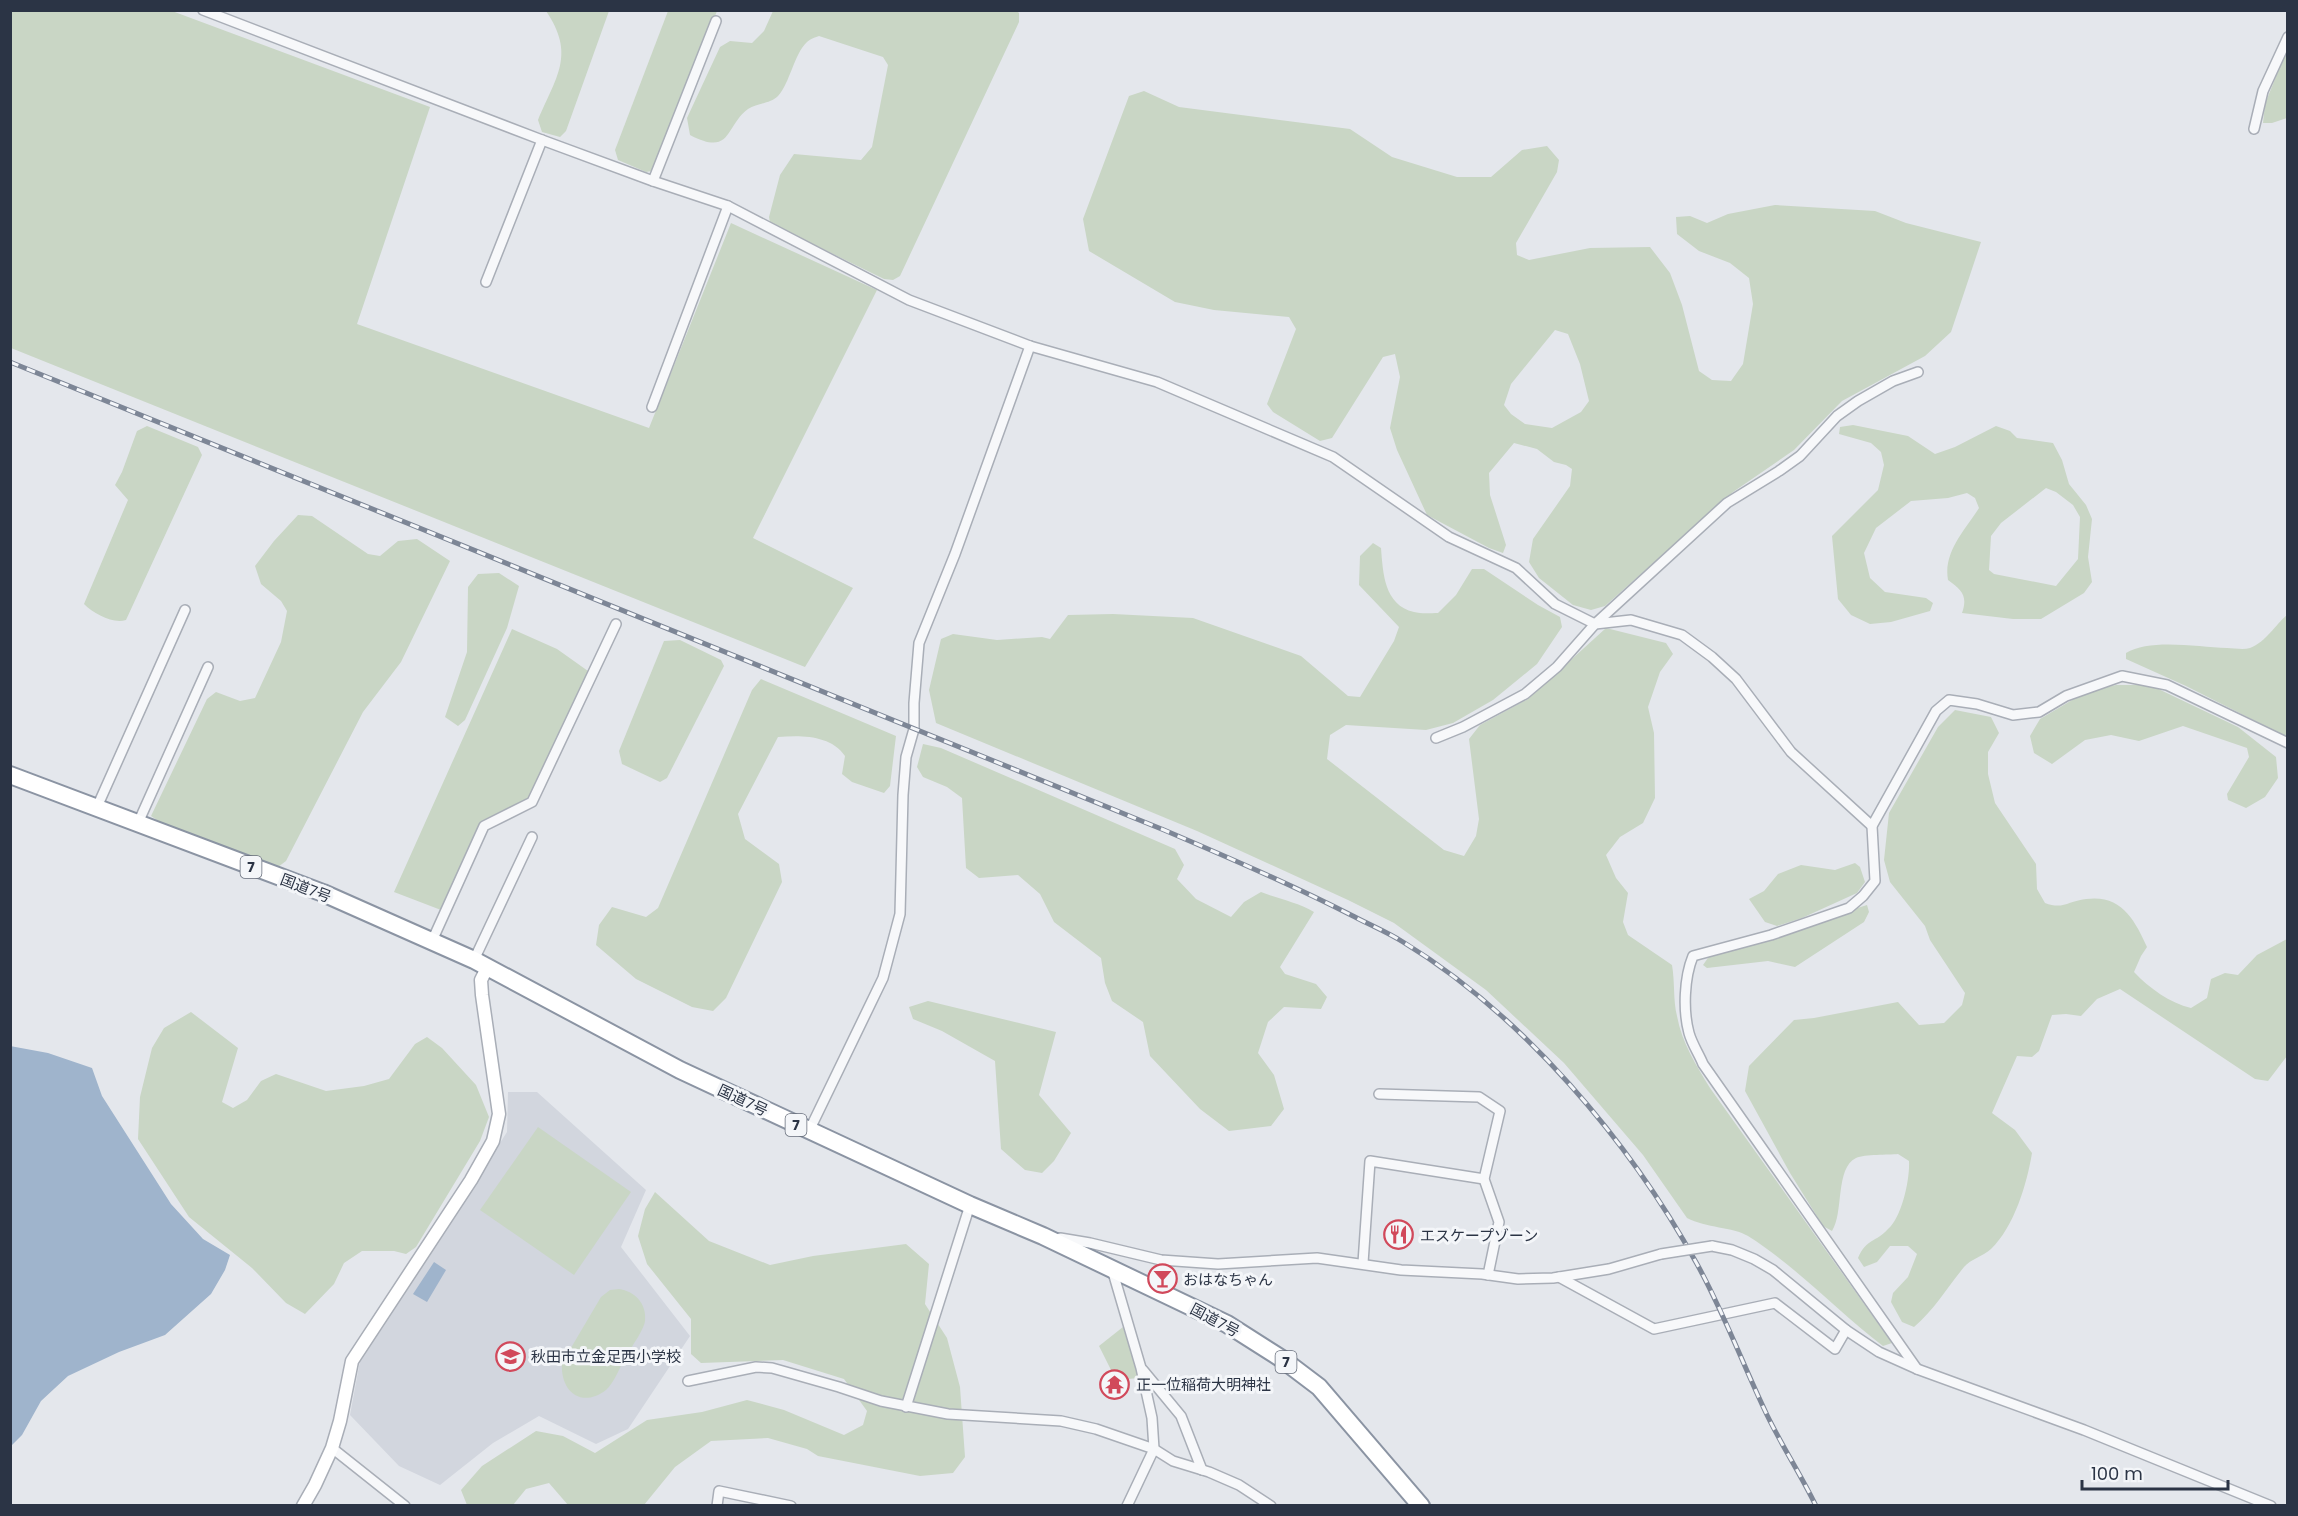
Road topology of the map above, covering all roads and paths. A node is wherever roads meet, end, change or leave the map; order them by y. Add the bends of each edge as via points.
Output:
1 (203, 10) edge
2 (716, 21) dead end
3 (2288, 37) edge
4 (2254, 129) dead end
5 (542, 140) junction
6 (653, 181) junction
7 (728, 206) junction
8 (486, 282) dead end
9 (1030, 346) junction
10 (1918, 372) dead end
11 (652, 407) dead end
12 (185, 610) dead end
13 (616, 624) dead end
14 (1595, 624) junction
15 (208, 668) dead end
16 (1436, 738) dead end
17 (2288, 743) edge
18 (10, 775) edge
19 (97, 807) junction
20 (138, 823) junction
21 (1872, 826) junction
22 (532, 837) dead end
23 (432, 941) junction
24 (480, 964) junction
25 (1379, 1094) dead end
26 (809, 1131) junction
27 (1484, 1179) junction
28 (970, 1205) junction
29 (1043, 1236) junction
30 (1363, 1263) junction
31 (1112, 1269) junction
32 (1488, 1275) junction
33 (1559, 1277) junction
34 (1846, 1330) junction
35 (1141, 1368) junction
36 (1917, 1369) junction
37 (688, 1381) dead end
38 (906, 1407) junction
39 (332, 1448) junction
40 (1154, 1449) junction
41 (1202, 1470) junction
42 (303, 1506) edge
43 (405, 1506) edge
44 (717, 1506) edge
45 (791, 1506) edge
46 (1127, 1506) edge
47 (1271, 1506) edge
48 (1421, 1506) edge
49 (2271, 1506) edge

1 - 5 street
2 - 6 street
3 - 4 street via 2263,91
5 - 6 street
5 - 8 street
6 - 7 street
7 - 9 street via 909,300
7 - 11 street
9 - 14 street via 1157,382 1333,457 1449,537 1516,568 1555,603
9 - 26 street via 919,643 914,729 906,758 903,795 900,914 884,978
10 - 14 street via 1893,381 1837,416 1800,456 1727,503
12 - 19 street
13 - 23 street via 532,802 484,826
14 - 16 street via 1557,667 1525,694
14 - 21 street via 1631,620 1682,635 1736,679 1791,752
15 - 20 street
17 - 21 street via 2167,685 2122,676 2066,696 2039,712 2013,715 1949,700 1936,711
18 - 19 highway, 国道7号 / 7
19 - 20 highway, 国道7号 / 7
20 - 23 highway, 国道7号 / 7 via 323,893
21 - 36 street via 1875,881 1863,896 1849,908 1694,957 1688,970 1686,1011 1689,1033 1703,1064
22 - 24 street
23 - 24 highway, 国道7号 / 7
24 - 26 highway, 国道7号 / 7 via 680,1071
24 - 39 street via 499,1114 493,1141 352,1361
25 - 27 street via 1479,1097 1500,1111
26 - 28 highway, 国道7号 / 7
27 - 30 street via 1370,1161
27 - 32 street via 1498,1222
28 - 29 highway, 国道7号 / 7
28 - 38 street
29 - 30 street via 1161,1260 1218,1264 1317,1258
29 - 31 highway, 国道7号 / 7
30 - 32 street via 1401,1270
31 - 35 street
31 - 48 highway, 国道7号 / 7 via 1227,1324 1319,1387
32 - 33 street via 1518,1279
33 - 34 street, bridge via 1712,1246 1732,1250 1773,1269
33 - 34 street via 1654,1329 1774,1303 1835,1349
34 - 36 street via 1879,1352
35 - 40 street
35 - 41 street via 1181,1416
36 - 49 street via 2084,1430
37 - 38 street via 756,1367 772,1368
38 - 40 street via 948,1414 1061,1421
39 - 42 street
39 - 43 street
40 - 41 street via 1173,1461
40 - 46 street
41 - 47 street via 1239,1485
44 - 45 street via 719,1491

